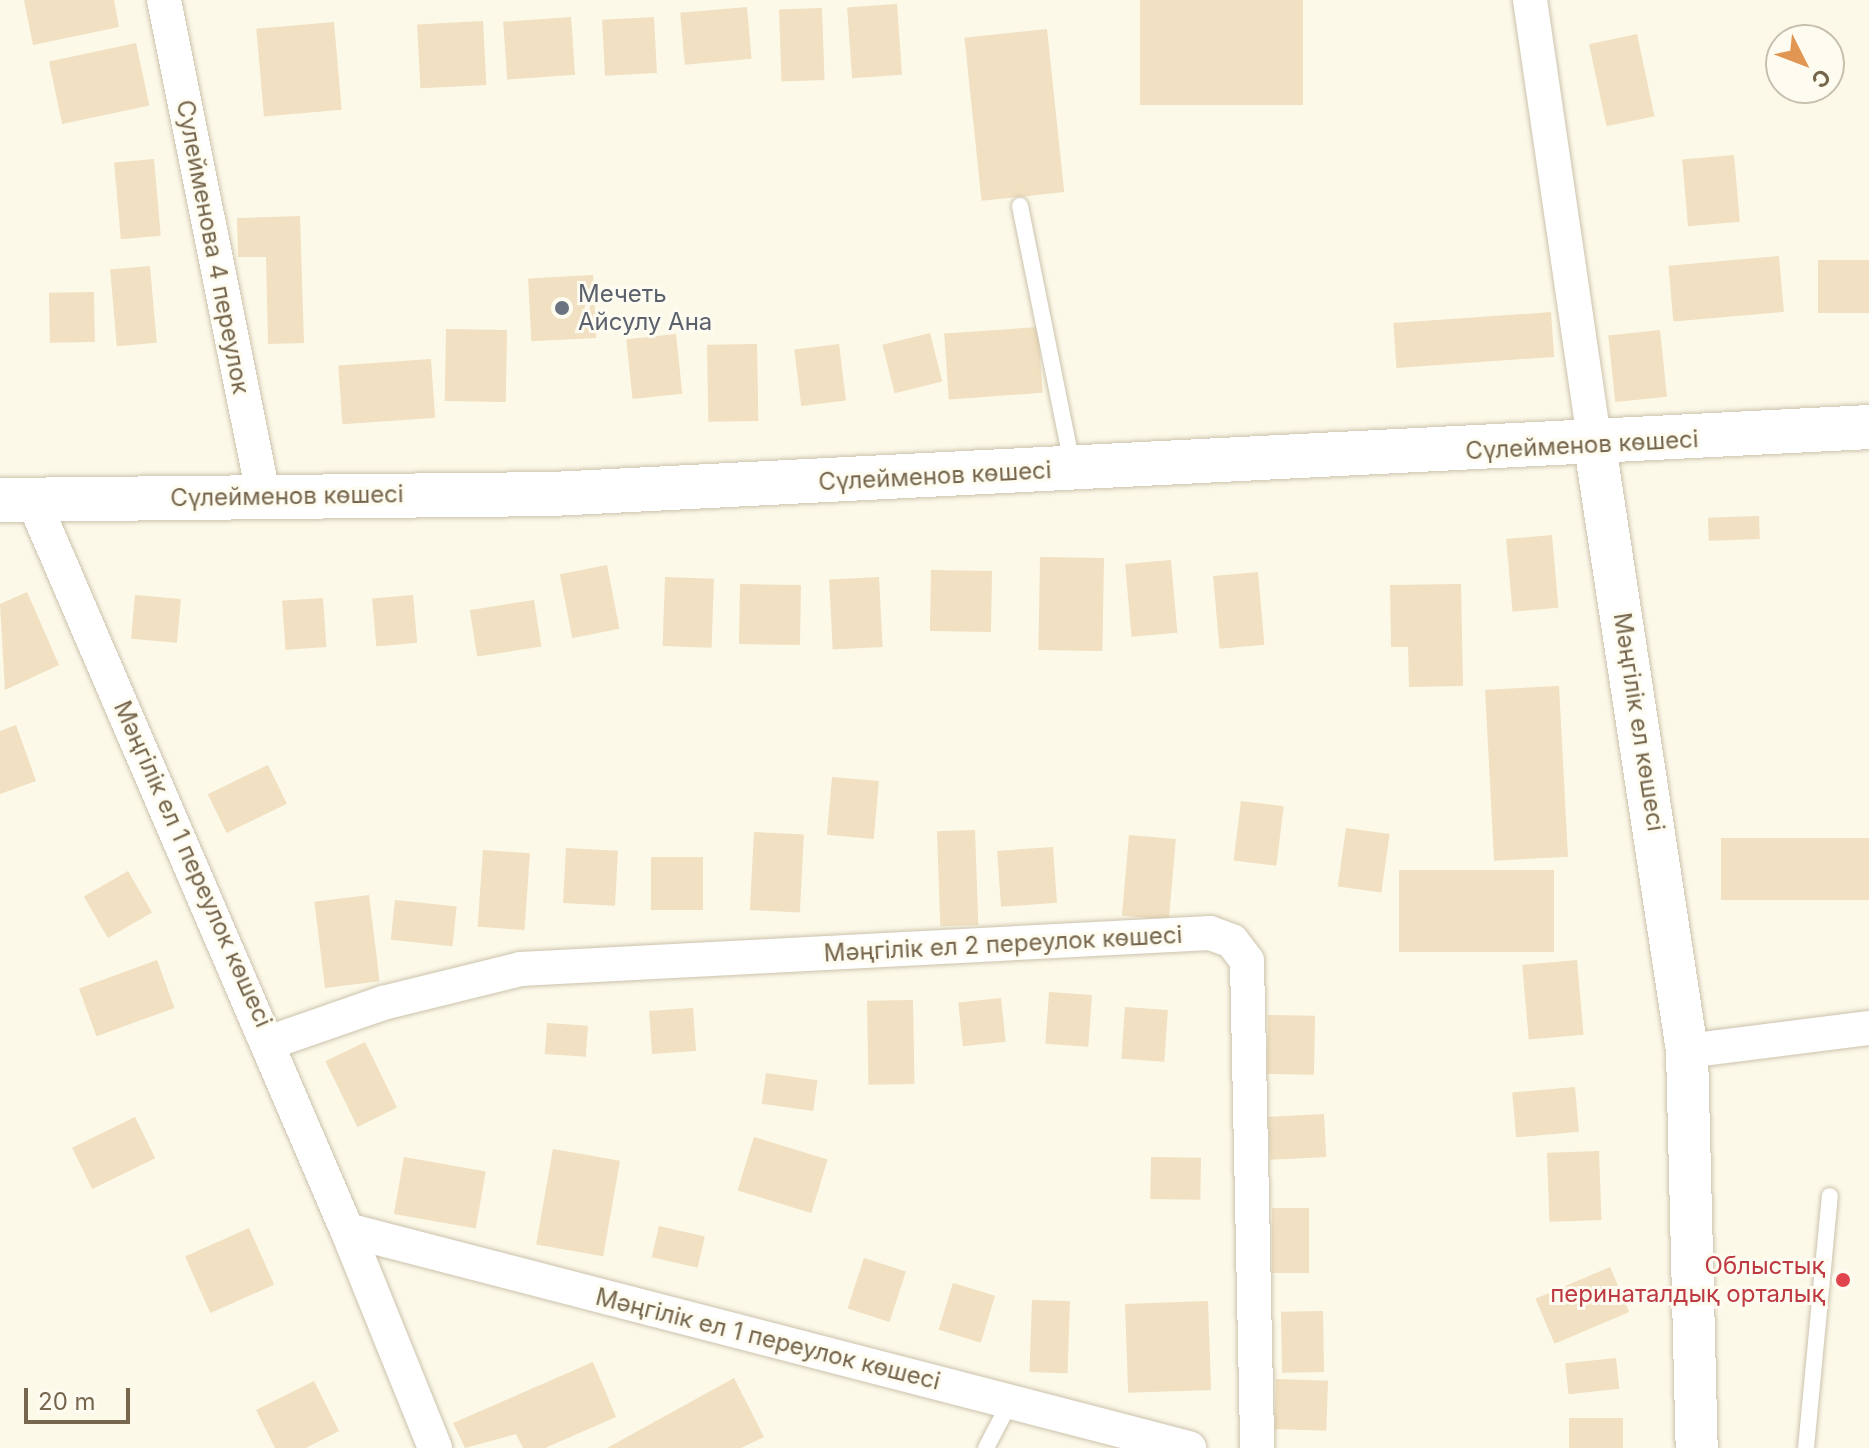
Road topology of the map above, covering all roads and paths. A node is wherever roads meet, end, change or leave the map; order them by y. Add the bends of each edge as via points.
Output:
1 (164, 0) edge
2 (1530, 0) edge
3 (1020, 206) dead end
4 (1869, 427) edge
5 (1595, 446) junction
6 (1072, 470) junction
7 (263, 494) junction
8 (16, 500) edge
9 (1869, 1028) edge
10 (271, 1042) junction
11 (1687, 1051) junction
12 (1830, 1196) dead end
13 (347, 1230) junction
14 (1010, 1402) junction
15 (435, 1448) edge
16 (986, 1448) edge
17 (1189, 1448) edge
18 (1257, 1448) edge
19 (1697, 1448) edge
20 (1806, 1448) edge

1 - 7 street, Сулейменова 4 переулок
2 - 5 street, Мәңгілік ел көшесі
3 - 6 lane
4 - 5 main road, Сүлейменов көшесі
5 - 6 main road, Сүлейменов көшесі
5 - 11 street, Мәңгілік ел көшесі
6 - 7 main road, Сүлейменов көшесі via 552,494
7 - 8 main road, Сүлейменов көшесі
8 - 10 street, Мәңгілік ел 1 переулок көшесі
9 - 11 street
10 - 13 street, Мәңгілік ел 1 переулок көшесі
10 - 18 street, Мәңгілік ел 2 переулок көшесі via 383,1003 520,969 1210,933 1232,941 1247,961
11 - 19 street, Мәңгілік ел көшесі
12 - 20 lane
13 - 14 street, Мәңгілік ел 1 переулок көшесі
13 - 15 street, Мәңгілік ел 1 переулок көшесі
14 - 16 lane
14 - 17 street, Мәңгілік ел 1 переулок көшесі

